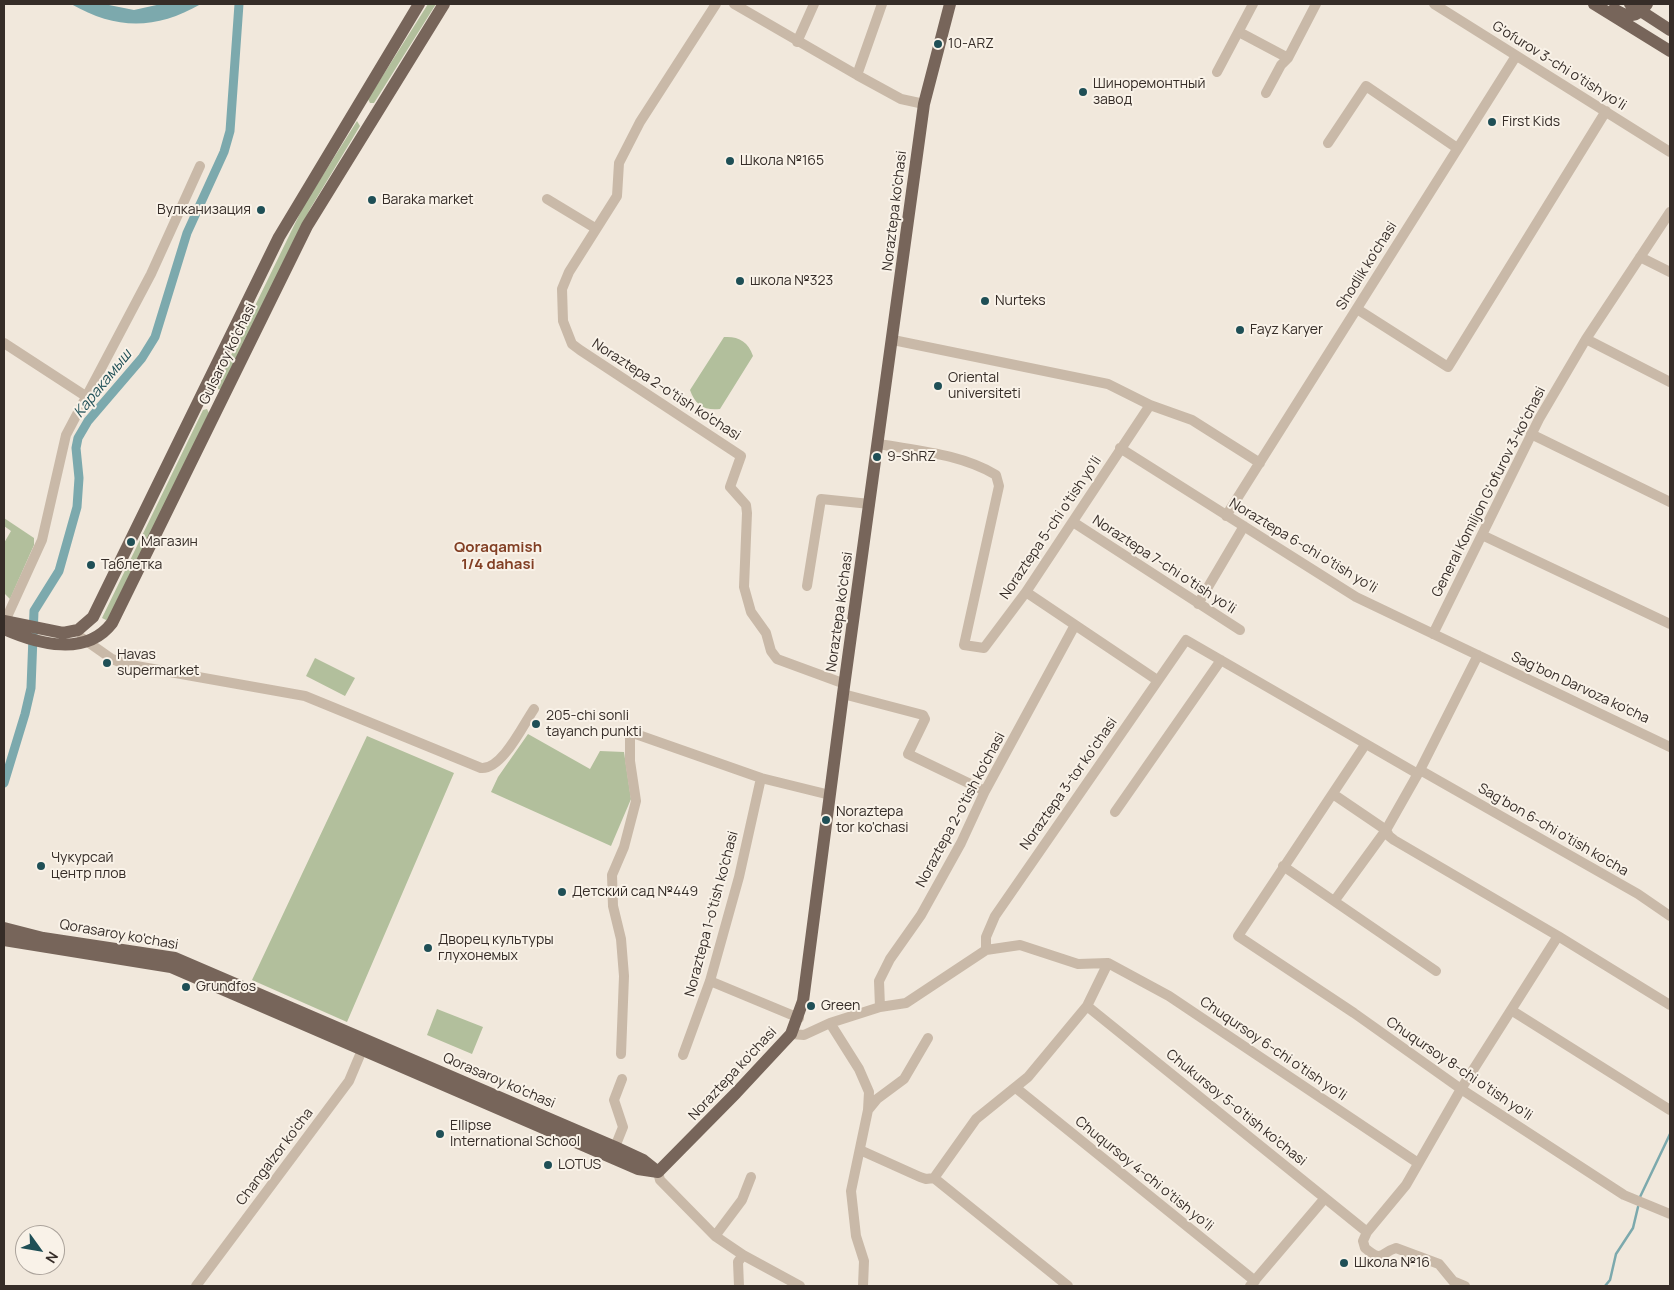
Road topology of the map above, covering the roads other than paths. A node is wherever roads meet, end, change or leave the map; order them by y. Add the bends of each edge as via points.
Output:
1 (419, 4) edge
2 (444, 4) edge
3 (716, 4) edge
4 (734, 4) edge
5 (814, 4) edge
6 (882, 4) edge
7 (950, 4) edge
8 (1253, 4) edge
9 (1316, 4) edge
10 (1434, 4) edge
11 (1594, 4) edge
12 (1607, 4) edge
13 (1630, 4) edge
14 (1644, 8) edge
15 (1670, 30) edge
16 (1239, 32) junction
17 (797, 42) junction
18 (1670, 51) edge
19 (1516, 56) junction
20 (1288, 58) junction
21 (1217, 72) dead end
22 (857, 76) junction
23 (1266, 93) dead end
24 (924, 104) junction
25 (355, 108) junction
26 (1606, 111) junction
27 (372, 118) junction
28 (1328, 143) dead end
29 (1457, 148) junction
30 (1670, 152) edge
31 (200, 166) dead end
32 (547, 199) dead end
33 (1670, 212) edge
34 (595, 228) junction
35 (1640, 257) junction
36 (1670, 272) edge
37 (1357, 309) junction
38 (1586, 339) junction
39 (893, 340) junction
40 (4, 343) edge
41 (1670, 382) edge
42 (202, 395) junction
43 (87, 397) junction
44 (220, 404) junction
45 (1150, 405) junction
46 (1531, 434) junction
47 (878, 444) junction
48 (1120, 448) junction
49 (1260, 463) junction
50 (1670, 502) edge
51 (870, 504) junction
52 (1226, 516) junction
53 (1073, 522) junction
54 (1244, 526) junction
55 (1482, 535) junction
56 (807, 586) dead end
57 (1026, 592) junction
58 (1198, 604) junction
59 (1670, 624) edge
60 (4, 625) edge
61 (1076, 626) junction
62 (1240, 630) dead end
63 (73, 632) junction
64 (1433, 634) junction
65 (50, 637) junction
66 (1186, 640) joint
67 (88, 642) junction
68 (1478, 655) junction
69 (1220, 660) junction
70 (1157, 680) junction
71 (844, 689) junction
72 (534, 709) dead end
73 (1366, 745) junction
74 (1670, 747) edge
75 (1419, 772) junction
76 (760, 778) junction
77 (986, 791) junction
78 (1332, 794) junction
79 (830, 795) junction
80 (1115, 812) dead end
81 (1386, 830) junction
82 (1283, 866) junction
83 (1335, 900) junction
84 (1670, 916) edge
85 (4, 928) edge
86 (1558, 936) junction
87 (4, 940) edge
88 (986, 950) junction
89 (1108, 963) junction
90 (1436, 971) dead end
91 (710, 981) junction
92 (1670, 1005) edge
93 (1087, 1006) junction
94 (880, 1007) junction
95 (1511, 1010) junction
96 (799, 1018) junction
97 (830, 1023) junction
98 (791, 1034) junction
99 (928, 1038) dead end
100 (364, 1045) junction
101 (621, 1054) dead end
102 (683, 1055) dead end
103 (622, 1079) dead end
104 (1016, 1088) junction
105 (1461, 1089) junction
106 (868, 1110) junction
107 (1670, 1110) edge
108 (615, 1147) junction
109 (860, 1150) junction
110 (1418, 1163) junction
111 (658, 1172) junction
112 (751, 1177) dead end
113 (934, 1178) junction
114 (1325, 1198) junction
115 (1670, 1214) edge
116 (1367, 1232) junction
117 (715, 1236) junction
118 (743, 1255) junction
119 (1252, 1284) edge
120 (196, 1286) edge
121 (738, 1286) edge
122 (800, 1286) edge
123 (863, 1286) edge
124 (1068, 1286) edge
125 (1465, 1286) edge

1 - 25 main road, Gulsaroy ko'chasi
2 - 27 main road, Gulsaroy ko'chasi
3 - 34 street, Noraztepa 2-oʻtish ko'chasi via 640,122 619,163 617,196
4 - 17 street
5 - 17 street
6 - 22 street
7 - 24 main road, Noraztepa ko'chasi
8 - 16 street
9 - 20 street
10 - 19 street, G'ofurov 3-chi o'tish yo'li
11 - 18 main road
12 - 14 main road via 1624,15 1635,15
13 - 14 main road
14 - 15 main road
16 - 20 street
16 - 21 street
17 - 22 street
19 - 26 street, G'ofurov 3-chi o'tish yo'li
19 - 29 street, Shodlik ko'chasi
20 - 23 street via 1281,64
22 - 24 street via 901,99
24 - 39 main road, Noraztepa ko'chasi
25 - 27 main road
25 - 42 main road, Gulsaroy ko'chasi via 279,237
26 - 30 street, G'ofurov 3-chi o'tish yo'li
26 - 37 street via 1448,367
27 - 44 main road, Gulsaroy ko'chasi via 304,233
28 - 29 street via 1366,86
29 - 37 street, Shodlik ko'chasi
31 - 43 street via 152,274
32 - 34 street
33 - 35 street, General Komiljon Gʻofurov 3-koʻchasi
34 - 71 street, Noraztepa 2-oʻtish ko'chasi via 562,289 563,321 572,344 741,456 731,489 746,505 744,587 751,612 766,633 775,658
35 - 36 street
35 - 38 street, General Komiljon Gʻofurov 3-koʻchasi
37 - 49 street, Shodlik ko'chasi
38 - 41 street
38 - 46 street, General Komiljon Gʻofurov 3-koʻchasi
39 - 45 street via 1108,384
39 - 47 main road, Noraztepa ko'chasi
40 - 43 street
42 - 44 main road
42 - 63 main road, Gulsaroy ko'chasi via 102,602 90,621
43 - 60 street via 63,443 42,540
44 - 67 main road, Gulsaroy ko'chasi via 118,612 109,626
45 - 48 street, Noraztepa 5-chi o'tish yo'li
45 - 49 street via 1192,420
46 - 50 street
46 - 55 street, General Komiljon Gʻofurov 3-koʻchasi
47 - 51 main road, Noraztepa ko'chasi
47 - 57 street, Noraztepa 5-chi o'tish yo'li via 963,459 996,475 999,486 964,645 987,646
48 - 52 street, Noraztepa 6-chi o'tish yo'li
48 - 53 street, Noraztepa 5-chi o'tish yo'li
49 - 52 street, Shodlik ko'chasi
51 - 56 street via 821,499
51 - 71 main road, Noraztepa ko'chasi
52 - 54 street, Noraztepa 6-chi o'tish yo'li
53 - 57 street, Noraztepa 5-chi o'tish yo'li
53 - 58 street, Noraztepa 7-chi o'tish yo'li
54 - 58 street
54 - 64 street, Noraztepa 6-chi o'tish yo'li via 1356,597
55 - 59 street
55 - 64 street, General Komiljon Gʻofurov 3-koʻchasi
57 - 61 street
58 - 62 street, Noraztepa 7-chi o'tish yo'li
60 - 65 main road
61 - 70 street
61 - 77 street, Noraztepa 2-o'tish ko'chasi
63 - 65 main road
63 - 67 street
64 - 68 street, Noraztepa 6-chi o'tish yo'li
65 - 67 main road via 72,646
66 - 69 street, Sag'bon 6-chi o'tish ko'cha
66 - 70 street, Noraztepa 3-tor ko‘chasi
67 - 72 street via 125,664 305,696 481,768 490,768 499,762
68 - 74 street, Sag'bon Darvoza ko'cha
68 - 75 street
69 - 73 street, Sag'bon 6-chi o'tish ko'cha
69 - 80 street
70 - 88 street, Noraztepa 3-tor ko‘chasi via 995,916 986,937
71 - 77 street via 923,715 925,718 908,754
71 - 79 main road, Noraztepa ko'chasi
73 - 75 street, Sag'bon 6-chi o'tish ko'cha
73 - 78 street
75 - 81 street
75 - 84 street, Sag'bon 6-chi o'tish ko'cha via 1638,894
76 - 79 street
76 - 91 street, Noraztepa 1-o'tish ko'chasi via 739,877
76 - 101 street via 630,732 630,761 636,801 624,847 612,874 613,906 621,939 624,976
77 - 94 street, Noraztepa 2-o'tish ko'chasi via 921,915 890,959 880,982
78 - 81 street
78 - 82 street
79 - 96 main road, Noraztepa ko'chasi via 807,984
81 - 83 street
81 - 86 street via 1394,840
82 - 83 street
82 - 105 street, Chuqursoy 8-chi o'tish yo'li via 1238,936
83 - 90 street
85 - 100 main road, Qorasaroy ko'chasi via 43,938 175,958
86 - 92 street
86 - 95 street
87 - 100 main road, Qorasaroy ko'chasi via 171,967
88 - 89 street via 1020,945 1078,964
88 - 94 street via 906,1003
89 - 93 street
89 - 110 street, Chuqursoy 6-chi o'tish yo'li via 1169,996
91 - 96 street
91 - 102 street, Noraztepa 1-o'tish ko'chasi
93 - 104 street
93 - 114 street, Chukursoy 5-o'tish ko'chasi
94 - 97 street
95 - 105 street
95 - 107 street
96 - 98 main road, Noraztepa ko'chasi
97 - 98 street via 804,1035
97 - 106 street via 869,1092
98 - 111 main road, Noraztepa ko'chasi
99 - 106 street via 904,1079
100 - 108 main road, Qorasaroy ko'chasi
100 - 111 main road, Qorasaroy ko'chasi via 638,1169
100 - 120 street, Changalzor ko'cha via 350,1081
103 - 108 street via 614,1100 623,1127
104 - 113 street via 976,1119
104 - 119 street, Chuqursoy 4-chi o'tish yo'li
105 - 110 street
105 - 115 street, Chuqursoy 8-chi o'tish yo'li via 1624,1195
106 - 109 street
108 - 111 main road, Qorasaroy ko'chasi via 643,1160
109 - 113 street via 920,1177
109 - 123 street via 851,1191 856,1236 864,1261
110 - 116 street via 1387,1210
111 - 117 street via 660,1180
112 - 117 street via 742,1200
113 - 124 street
114 - 116 street, Chukursoy 5-o'tish ko'chasi
114 - 119 street
116 - 125 street via 1364,1244 1370,1252 1383,1256 1396,1248 1440,1264 1453,1281
117 - 118 street
118 - 121 street via 738,1262
118 - 122 street

